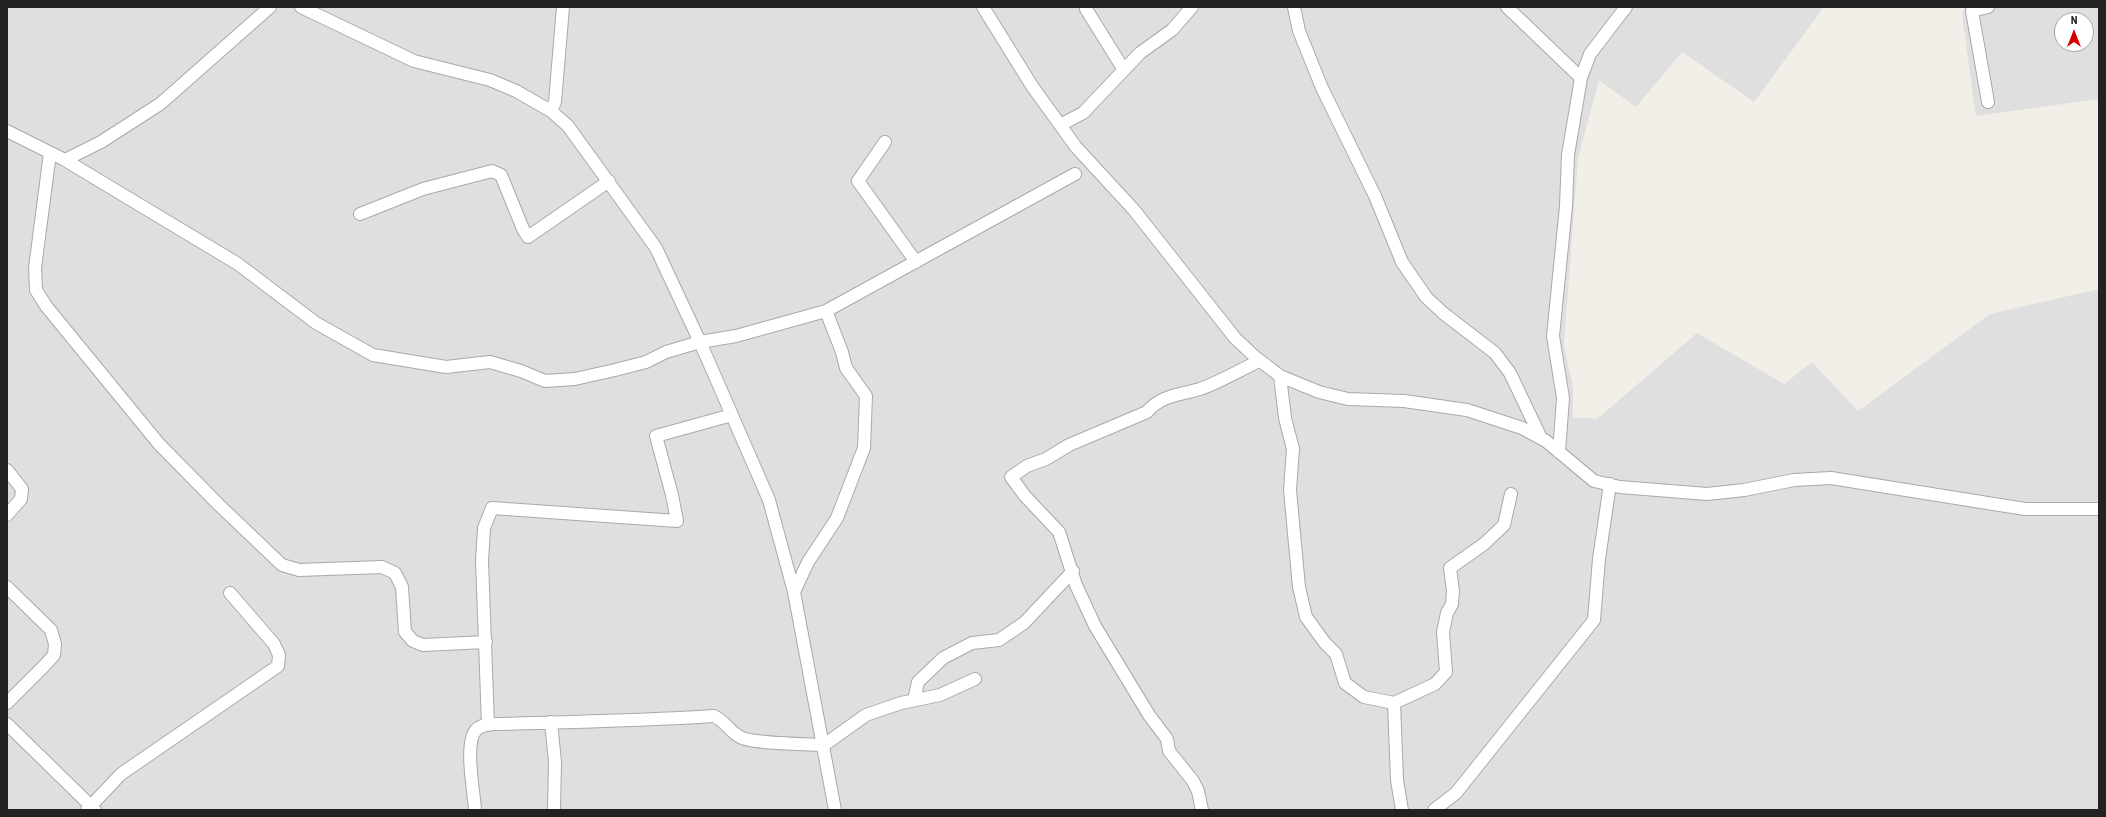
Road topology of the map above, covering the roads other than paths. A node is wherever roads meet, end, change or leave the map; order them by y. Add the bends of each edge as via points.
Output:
1 (270, 7) edge
2 (300, 7) edge
3 (563, 7) edge
4 (983, 7) edge
5 (1192, 7) edge
6 (1294, 7) edge
7 (1507, 7) edge
8 (1626, 7) edge
9 (1988, 7) edge
10 (1086, 9) dead end
11 (1973, 9) edge
12 (1124, 70) junction
13 (1581, 78) junction
14 (1988, 102) dead end
15 (551, 111) junction
16 (1060, 125) junction
17 (7, 131) edge
18 (885, 142) dead end
19 (50, 153) junction
20 (65, 160) junction
21 (1075, 174) dead end
22 (608, 181) junction
23 (360, 214) dead end
24 (916, 262) junction
25 (826, 311) junction
26 (700, 342) junction
27 (1260, 361) junction
28 (1280, 376) junction
29 (732, 415) junction
30 (1542, 438) junction
31 (1559, 452) junction
32 (7, 470) edge
33 (1610, 484) junction
34 (1511, 494) dead end
35 (2099, 509) edge
36 (7, 515) edge
37 (1073, 571) junction
38 (7, 587) edge
39 (794, 592) junction
40 (230, 593) dead end
41 (486, 642) junction
42 (975, 679) dead end
43 (914, 700) junction
44 (7, 703) edge
45 (1394, 703) junction
46 (551, 722) junction
47 (7, 724) edge
48 (488, 725) junction
49 (824, 745) junction
50 (91, 808) edge
51 (475, 810) edge
52 (554, 810) edge
53 (835, 810) edge
54 (1202, 810) edge
55 (1402, 810) edge
56 (1434, 810) edge

1 - 20 street via 160,104 101,142
2 - 15 street via 414,61 490,80
3 - 15 street via 556,94
4 - 16 street via 1032,86
5 - 12 street via 1172,30 1140,53
6 - 30 street via 1299,31 1322,88 1375,196 1402,262 1426,296 1443,313 1495,354 1510,374
7 - 13 street
8 - 13 street via 1590,54
9 - 11 street
10 - 12 street
11 - 14 street
12 - 16 street via 1084,113
13 - 31 street via 1568,156 1566,206 1553,336 1563,398
15 - 22 street via 568,126
16 - 27 street via 1076,147 1134,210 1235,338
17 - 19 street
18 - 24 street via 858,181
19 - 20 street
19 - 41 street via 35,268 36,290 46,306 159,444 282,565 299,570 382,567 395,573 402,587 405,632 413,641 423,645
20 - 26 street via 238,264 316,323 373,355 446,367 490,362 544,381 575,379 615,370 646,362 666,352
21 - 24 street
22 - 23 street via 528,237 501,175 492,171 423,189
22 - 26 street via 656,248
24 - 25 street
25 - 26 street via 736,336
25 - 39 street via 846,368 866,396 864,448 837,518 808,562
26 - 29 street
27 - 28 street
27 - 37 street via 1200,388 1166,397 1147,412 1069,445 1011,477 1059,532
28 - 30 street via 1319,392 1348,399 1404,401 1466,410 1522,428
28 - 45 street via 1293,449 1290,490 1299,587 1306,617 1336,654 1345,683 1364,697
29 - 39 street via 769,500
29 - 41 street via 656,436 677,520 492,508 484,528 482,561
30 - 31 street
31 - 33 street via 1594,481
32 - 36 street via 22,489 20,499
33 - 35 street via 1707,494 1794,480 1831,478 2025,509
33 - 56 street via 1599,559 1594,620 1456,793
34 - 45 street via 1504,525 1484,544 1450,568 1452,597 1443,632 1446,672 1435,684
37 - 43 street via 1024,623 999,640 972,643 943,658 918,682
37 - 54 street via 1076,585 1095,626 1166,739 1169,751 1193,780
38 - 44 street via 51,630 56,644 54,655
39 - 49 street
40 - 50 street via 274,644 279,655 278,666 121,774
41 - 48 street
42 - 43 street via 940,695
43 - 49 street via 866,715
45 - 55 street via 1397,780
46 - 48 street
46 - 49 street via 714,716 742,738
46 - 52 street via 555,762
47 - 50 street
48 - 51 street via 481,726 475,731 469,756
49 - 53 street

